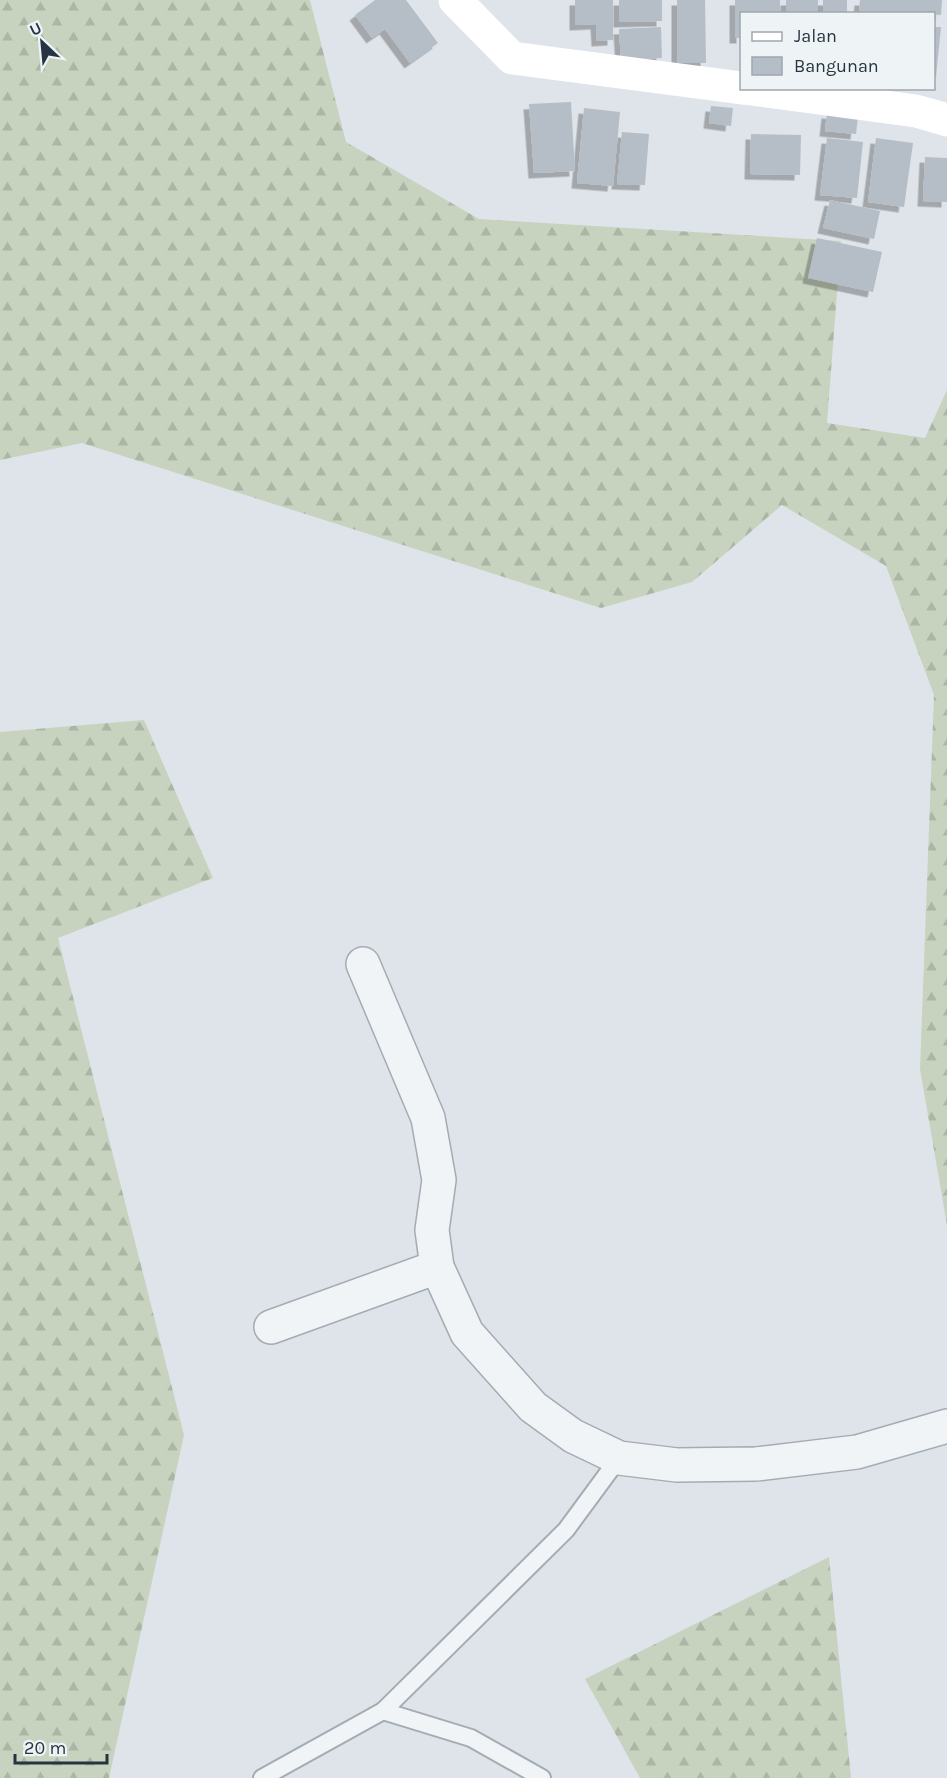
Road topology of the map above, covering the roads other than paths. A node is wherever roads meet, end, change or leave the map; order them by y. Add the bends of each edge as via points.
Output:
1 (455, 0) edge
2 (740, 88) edge
3 (758, 90) edge
4 (947, 120) edge
5 (363, 964) dead end
6 (437, 1267) junction
7 (271, 1327) dead end
8 (947, 1425) edge
9 (619, 1458) junction
10 (383, 1711) junction
11 (262, 1778) edge
12 (542, 1778) edge

1 - 2 main road via 512,58
3 - 4 main road via 916,111
5 - 6 street via 428,1118 439,1180 432,1230
6 - 7 street
6 - 9 street via 467,1333 533,1407 573,1436
8 - 9 street via 857,1452 756,1464 676,1466
9 - 10 lane via 566,1530
10 - 11 lane
10 - 12 lane via 471,1738

